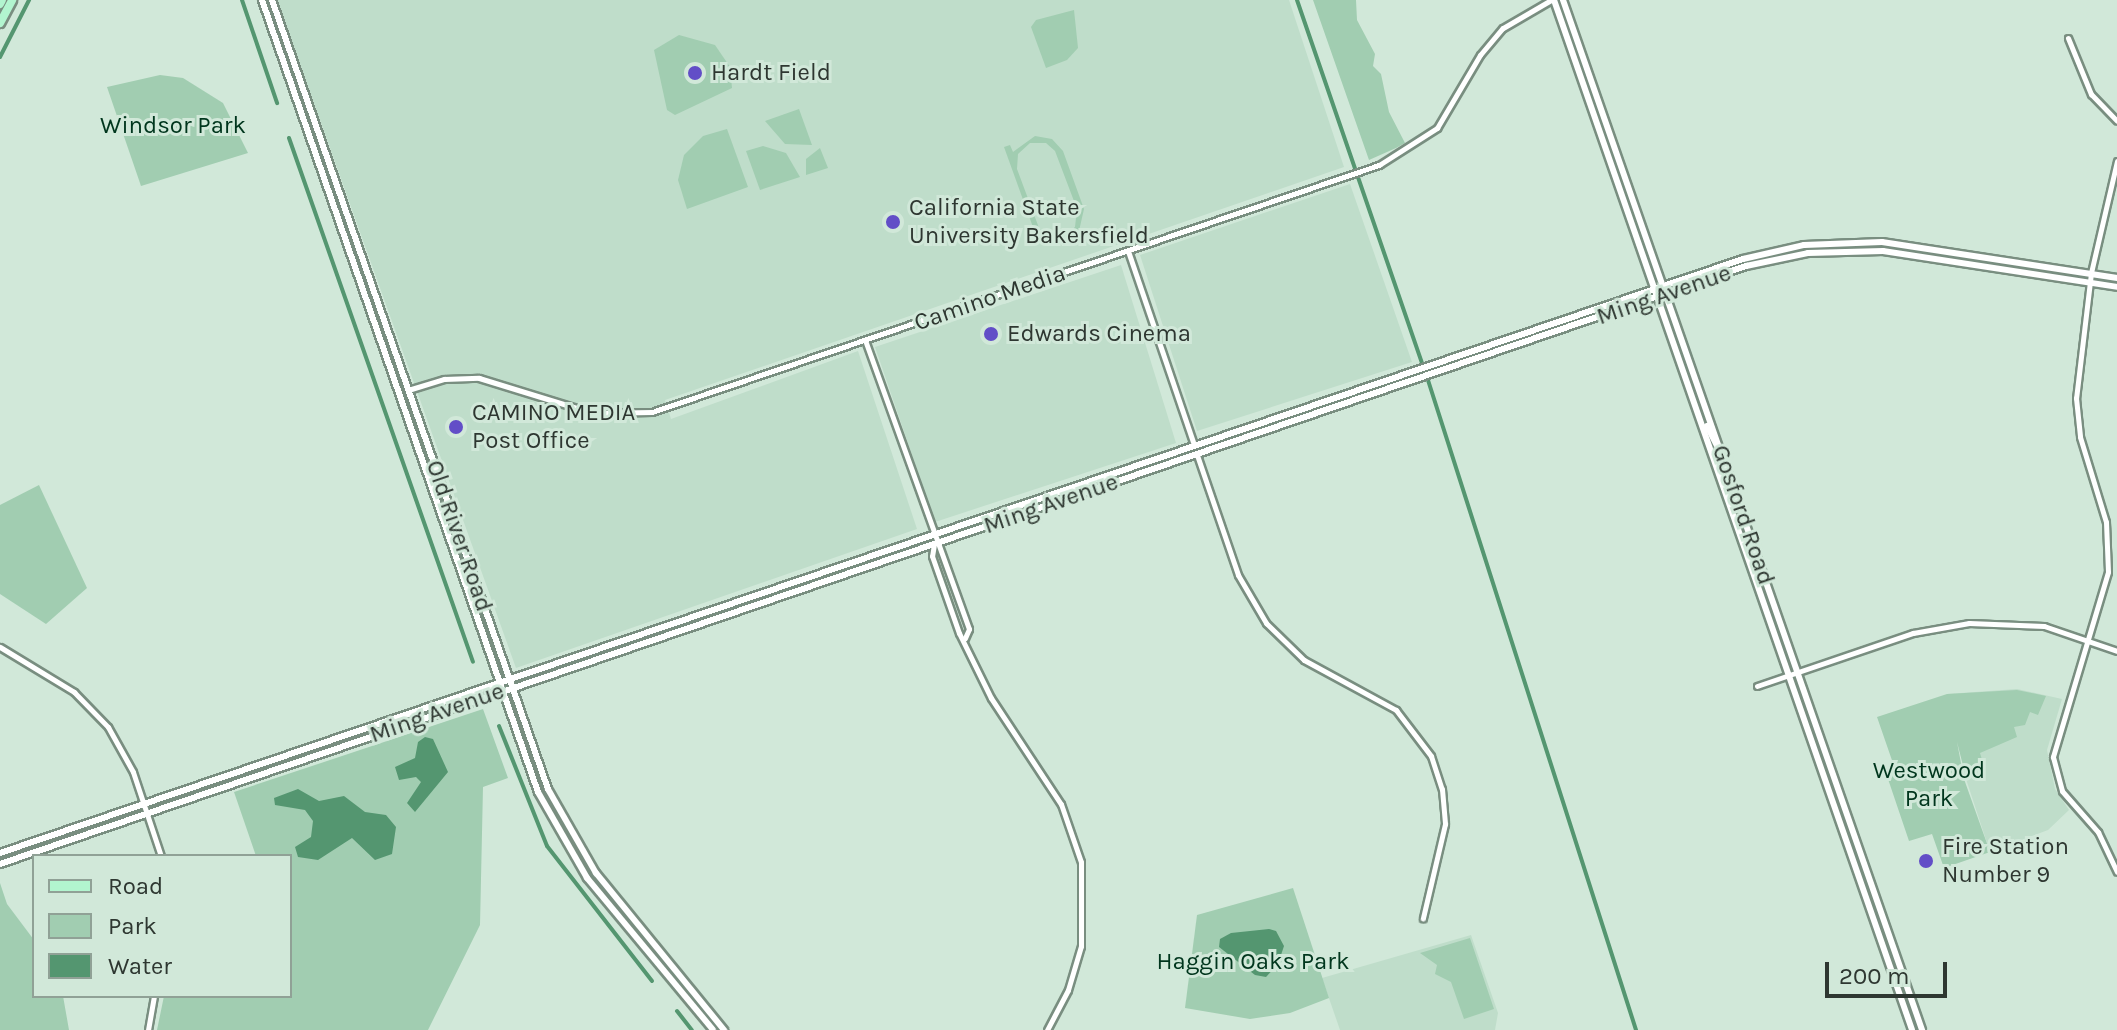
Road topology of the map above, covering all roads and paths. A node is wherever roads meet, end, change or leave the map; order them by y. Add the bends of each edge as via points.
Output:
1 (12, 0) edge
2 (1553, 0) edge
3 (1563, 0) edge
4 (268, 1) edge
5 (0, 23) edge
6 (2068, 38) dead end
7 (2117, 121) edge
8 (2117, 161) edge
9 (1128, 251) junction
10 (2091, 273) junction
11 (2117, 278) edge
12 (2090, 282) junction
13 (1663, 286) junction
14 (2117, 287) edge
15 (1652, 289) junction
16 (1666, 294) junction
17 (1655, 297) junction
18 (865, 340) junction
19 (408, 390) junction
20 (1356, 390) junction
21 (1693, 404) junction
22 (1325, 411) junction
23 (1194, 445) junction
24 (1720, 450) junction
25 (1197, 455) junction
26 (931, 535) junction
27 (934, 543) junction
28 (965, 638) junction
29 (2090, 639) junction
30 (0, 647) edge
31 (2117, 651) edge
32 (1797, 672) junction
33 (1789, 675) junction
34 (509, 679) junction
35 (498, 683) junction
36 (1757, 686) dead end
37 (512, 687) junction
38 (501, 691) junction
39 (144, 804) junction
40 (147, 813) junction
41 (0, 853) edge
42 (160, 854) edge
43 (0, 864) edge
44 (2117, 872) edge
45 (1423, 918) dead end
46 (154, 998) edge
47 (148, 1030) edge
48 (713, 1030) edge
49 (724, 1030) edge
50 (1047, 1030) edge
51 (1912, 1030) edge
52 (1922, 1030) edge

1 - 5 main road
2 - 9 street, Camino Media via 1520,14 1495,35 1437,128 1398,157
2 - 15 main road, Gosford Road
3 - 13 main road, Gosford Road
4 - 19 main road, Old River Road
4 - 35 main road, Old River Road
6 - 7 street via 2086,87
8 - 10 street
9 - 18 street, Camino Media
9 - 23 street
10 - 11 main road, Ming Avenue
10 - 12 street
10 - 13 main road, Ming Avenue via 1918,245 1840,242 1763,253
12 - 14 main road, Ming Avenue
12 - 16 main road, Ming Avenue via 1934,256 1842,250 1767,261
12 - 29 street via 2076,411 2104,516 2109,560
13 - 15 main road, Ming Avenue
13 - 16 main road, Gosford Road
15 - 17 main road, Gosford Road
15 - 20 main road, Ming Avenue
16 - 17 main road, Ming Avenue
16 - 24 main road, Gosford Road
17 - 21 main road, Gosford Road
17 - 22 main road, Ming Avenue
18 - 19 street, Camino Media via 640,414 593,413 478,378 444,379
18 - 26 street
19 - 34 main road, Old River Road
20 - 22 main road
20 - 23 main road, Ming Avenue
21 - 24 main road via 1701,408
21 - 33 main road, Gosford Road
22 - 25 main road, Ming Avenue
23 - 26 main road, Ming Avenue
24 - 32 main road, Gosford Road
25 - 27 main road, Ming Avenue
25 - 45 street via 1238,575 1266,623 1304,660 1396,710 1431,756 1442,789 1445,824
26 - 27 street
26 - 34 main road, Ming Avenue
27 - 28 street via 932,556
27 - 28 street via 942,552 969,629
27 - 37 main road, Ming Avenue
28 - 50 street via 991,698 1061,804 1081,862 1081,946 1068,990
29 - 31 street
29 - 32 street via 2024,624 1954,624
29 - 44 street via 2055,737 2053,766 2062,791 2098,832
30 - 39 street via 62,683 101,717 128,760
32 - 33 street
32 - 52 main road, Gosford Road
33 - 36 street
33 - 51 main road, Gosford Road
34 - 35 main road, Ming Avenue
34 - 37 main road, Old River Road
35 - 38 main road, Old River Road
35 - 39 main road, Ming Avenue
37 - 38 main road, Ming Avenue
37 - 49 main road, Old River Road via 548,789 574,841
38 - 40 main road, Ming Avenue
38 - 48 main road, Old River Road via 538,792 565,845
39 - 40 street
39 - 41 main road, Ming Avenue
40 - 42 street
40 - 43 main road, Ming Avenue
46 - 47 street

